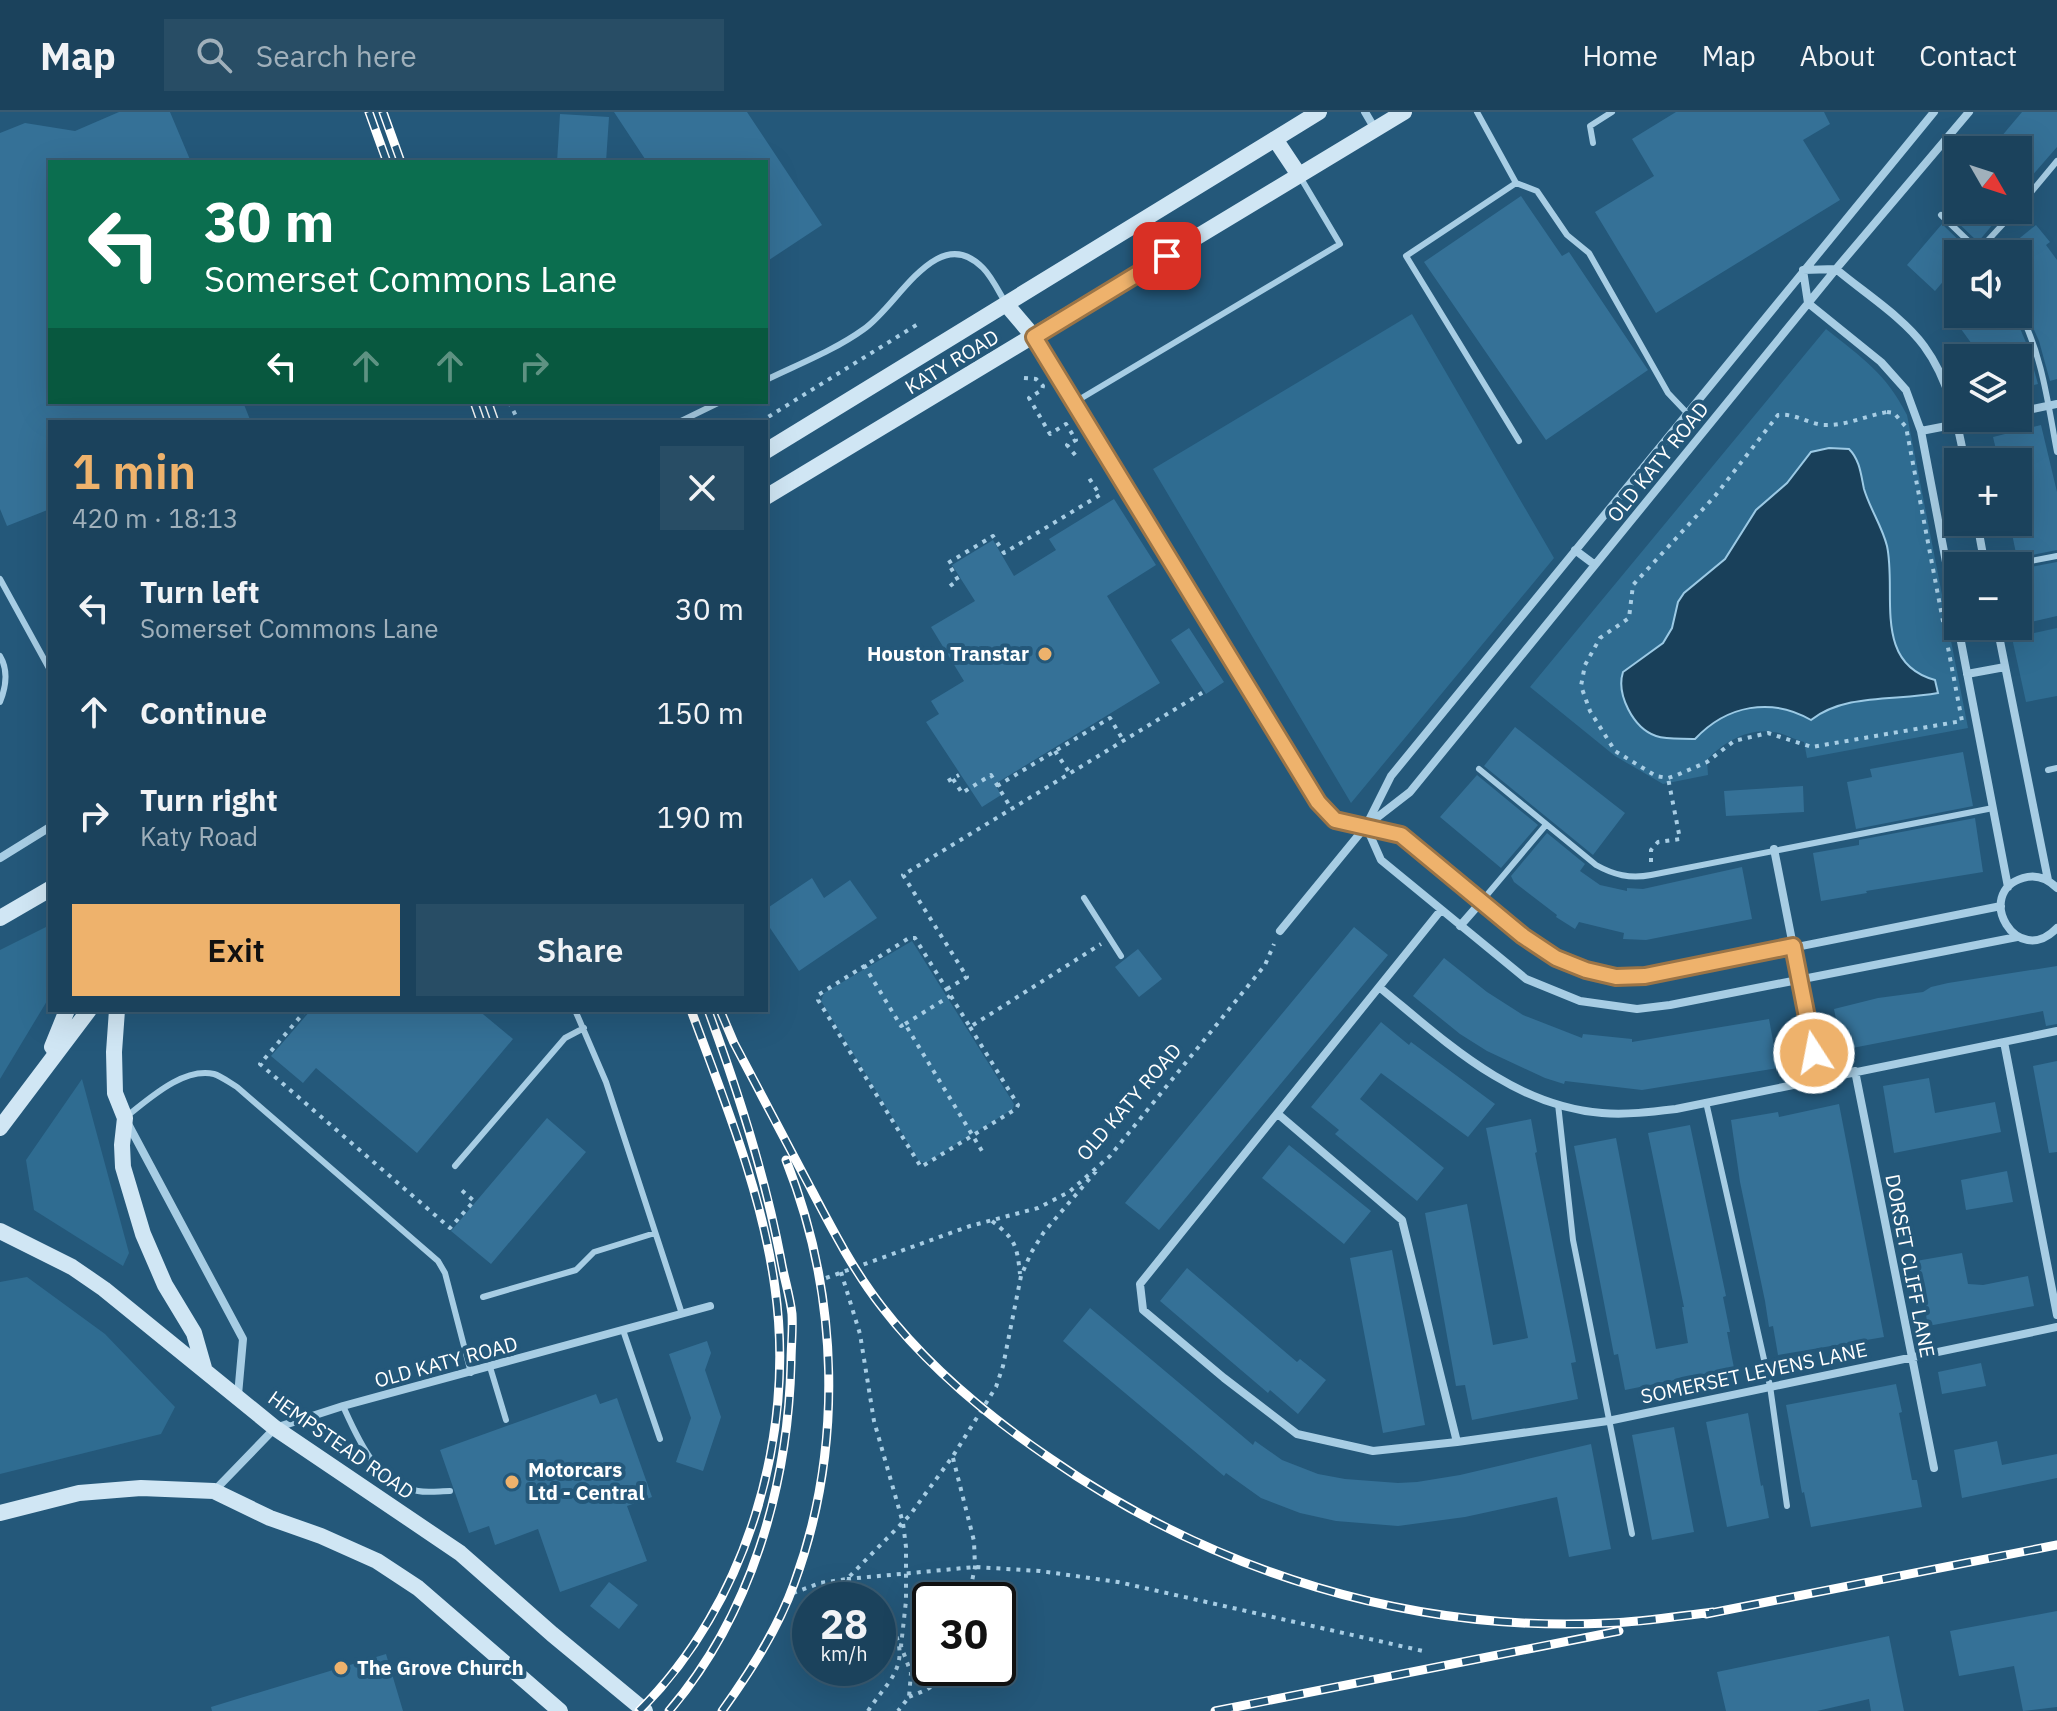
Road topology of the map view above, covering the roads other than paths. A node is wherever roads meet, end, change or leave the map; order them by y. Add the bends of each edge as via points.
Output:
1 (1319, 112) edge
2 (1365, 112) edge
3 (1404, 112) edge
4 (1477, 112) edge
5 (1612, 112) edge
6 (1934, 112) edge
7 (1969, 112) edge
8 (1376, 129) junction
9 (1275, 139) junction
10 (1593, 143) dead end
11 (2057, 161) edge
12 (1299, 175) junction
13 (1516, 183) junction
14 (2032, 191) edge
15 (1941, 215) dead end
16 (2004, 224) edge
17 (1968, 240) edge
18 (1991, 240) edge
19 (1836, 269) junction
20 (1803, 270) junction
21 (1808, 303) junction
22 (1006, 304) junction
23 (2028, 328) edge
24 (1034, 337) junction
25 (768, 379) edge
26 (1944, 381) edge
27 (1075, 402) junction
28 (716, 404) edge
29 (2052, 405) edge
30 (2032, 409) edge
31 (1687, 413) junction
32 (683, 420) edge
33 (1944, 427) edge
34 (1921, 431) junction
35 (1519, 441) dead end
36 (768, 450) edge
37 (2057, 452) edge
38 (768, 496) edge
39 (1575, 550) junction
40 (1944, 552) edge
41 (2057, 556) edge
42 (2032, 561) edge
43 (1595, 565) junction
44 (0, 579) edge
45 (1961, 640) edge
46 (2000, 640) edge
47 (0, 656) edge
48 (48, 666) edge
49 (2005, 667) junction
50 (1967, 674) junction
51 (0, 702) edge
52 (2057, 768) edge
53 (1479, 769) dead end
54 (2048, 770) dead end
55 (1993, 808) junction
56 (1366, 826) junction
57 (1545, 826) junction
58 (48, 828) edge
59 (1774, 849) junction
60 (0, 858) edge
61 (2048, 880) junction
62 (2008, 887) junction
63 (2057, 888) edge
64 (48, 890) edge
65 (1084, 898) dead end
66 (1481, 902) junction
67 (2001, 906) junction
68 (1441, 910) junction
69 (1, 916) edge
70 (1460, 926) junction
71 (2057, 928) edge
72 (1280, 931) road end
73 (2017, 937) junction
74 (1793, 946) junction
75 (1121, 956) dead end
76 (1800, 978) junction
77 (1379, 987) junction
78 (66, 1012) edge
79 (87, 1012) edge
80 (117, 1012) edge
81 (576, 1012) edge
82 (584, 1028) junction
83 (2057, 1031) edge
84 (2004, 1042) junction
85 (43, 1067) junction
86 (1855, 1071) junction
87 (1819, 1078) junction
88 (1706, 1102) junction
89 (1558, 1104) junction
90 (1278, 1114) junction
91 (125, 1118) junction
92 (0, 1128) edge
93 (455, 1166) dead end
94 (0, 1231) edge
95 (655, 1233) junction
96 (483, 1297) dead end
97 (710, 1306) dead end
98 (682, 1314) junction
99 (2057, 1315) edge
100 (2057, 1327) edge
101 (623, 1330) junction
102 (1912, 1356) junction
103 (490, 1367) junction
104 (204, 1368) junction
105 (471, 1373) junction
106 (1770, 1386) junction
107 (237, 1396) junction
108 (343, 1406) junction
109 (506, 1420) dead end
110 (1608, 1421) junction
111 (275, 1428) junction
112 (660, 1439) dead end
113 (1457, 1442) junction
114 (1934, 1468) dead end
115 (214, 1491) junction
116 (450, 1491) dead end
117 (1787, 1506) dead end
118 (5, 1511) edge
119 (1632, 1534) dead end
120 (560, 1711) edge
121 (645, 1711) edge

1 - 9 main road, KATY ROAD
2 - 8 street
3 - 8 main road, KATY ROAD
4 - 13 lane
5 - 10 lane via 1590,126
6 - 20 street, OLD KATY ROAD
7 - 19 street, OLD KATY ROAD
8 - 12 main road, KATY ROAD
9 - 12 main road
9 - 22 main road, KATY ROAD
11 - 14 lane
12 - 24 main road, KATY ROAD
12 - 27 lane via 1340,244
13 - 31 lane via 1537,191 1567,235 1589,253 1668,393
13 - 35 lane via 1406,256
15 - 17 lane
16 - 18 lane
19 - 20 street
19 - 21 street, OLD KATY ROAD
19 - 26 street via 1923,344
20 - 21 street
20 - 31 street, OLD KATY ROAD
21 - 34 street via 1891,371 1906,390
21 - 43 street, OLD KATY ROAD
22 - 24 main road
22 - 25 lane via 984,269 967,255 946,253 866,329
22 - 36 main road, KATY ROAD
23 - 29 lane
24 - 27 lane
24 - 38 main road, KATY ROAD
27 - 56 lane via 1318,802 1335,820
28 - 32 lane
29 - 30 street
29 - 37 lane
31 - 39 street, OLD KATY ROAD
33 - 34 street
34 - 40 street
39 - 43 street
39 - 56 street, OLD KATY ROAD via 1391,776
41 - 42 lane
43 - 56 street, OLD KATY ROAD via 1410,792
44 - 48 lane
45 - 50 street
46 - 49 street
47 - 51 lane via 6,687
49 - 50 street
49 - 61 street
50 - 55 street
52 - 54 lane
53 - 57 lane
55 - 59 lane
55 - 62 street
56 - 66 street via 1401,835
56 - 68 street via 1381,860
56 - 72 street, OLD KATY ROAD
57 - 59 lane via 1596,865 1629,877
57 - 66 lane
58 - 60 street
59 - 74 street
61 - 62 street via 2027,877
61 - 63 street
62 - 67 street
64 - 69 main road
65 - 75 lane
66 - 70 street
66 - 74 street via 1556,958 1616,977 1662,974
67 - 73 street via 2004,924
67 - 74 street
68 - 70 street
68 - 77 street, SOMERSET LEVENS LANE
70 - 76 street via 1526,979 1580,1001 1622,1008 1653,1007
71 - 73 street via 2044,938
73 - 76 street
74 - 76 street
76 - 87 street
77 - 89 street via 1479,1067
77 - 90 street, SOMERSET LEVENS LANE
78 - 85 main road
79 - 85 main road
80 - 91 main road via 115,1093
81 - 82 lane
82 - 93 lane via 565,1038
82 - 95 lane
83 - 84 street
84 - 86 street
84 - 99 street
85 - 92 main road
86 - 87 street
86 - 102 street, DORSET CLIFF LANE
87 - 88 street
88 - 89 street via 1635,1114
88 - 106 lane
89 - 110 lane via 1573,1240
90 - 113 street via 1402,1220
90 - 113 street, SOMERSET LEVENS LANE via 1140,1284 1143,1310 1297,1434 1373,1451
91 - 104 main road via 123,1167 135,1210 165,1285 194,1333
91 - 105 lane via 191,1075 213,1074 237,1087 438,1261
91 - 107 street via 243,1339
94 - 104 main road, HEMPSTEAD ROAD via 72,1267
95 - 96 lane via 594,1252 576,1270
95 - 98 lane
97 - 98 street, OLD KATY ROAD
98 - 101 street, OLD KATY ROAD
100 - 102 street, SOMERSET LEVENS LANE
101 - 103 street, OLD KATY ROAD
101 - 112 lane
102 - 106 street, SOMERSET LEVENS LANE
102 - 114 street, DORSET CLIFF LANE
103 - 105 street, OLD KATY ROAD
103 - 109 lane
104 - 107 main road, HEMPSTEAD ROAD
105 - 108 street, OLD KATY ROAD
106 - 110 street, SOMERSET LEVENS LANE
106 - 117 lane
107 - 111 main road, HEMPSTEAD ROAD
108 - 111 street, OLD KATY ROAD
108 - 116 lane via 372,1461 398,1484 418,1491
110 - 113 street, SOMERSET LEVENS LANE
110 - 119 lane
111 - 115 street, OLD KATY ROAD
111 - 121 main road, HEMPSTEAD ROAD via 460,1553
115 - 118 main road via 141,1488 79,1493
115 - 120 main road via 377,1561 418,1588

